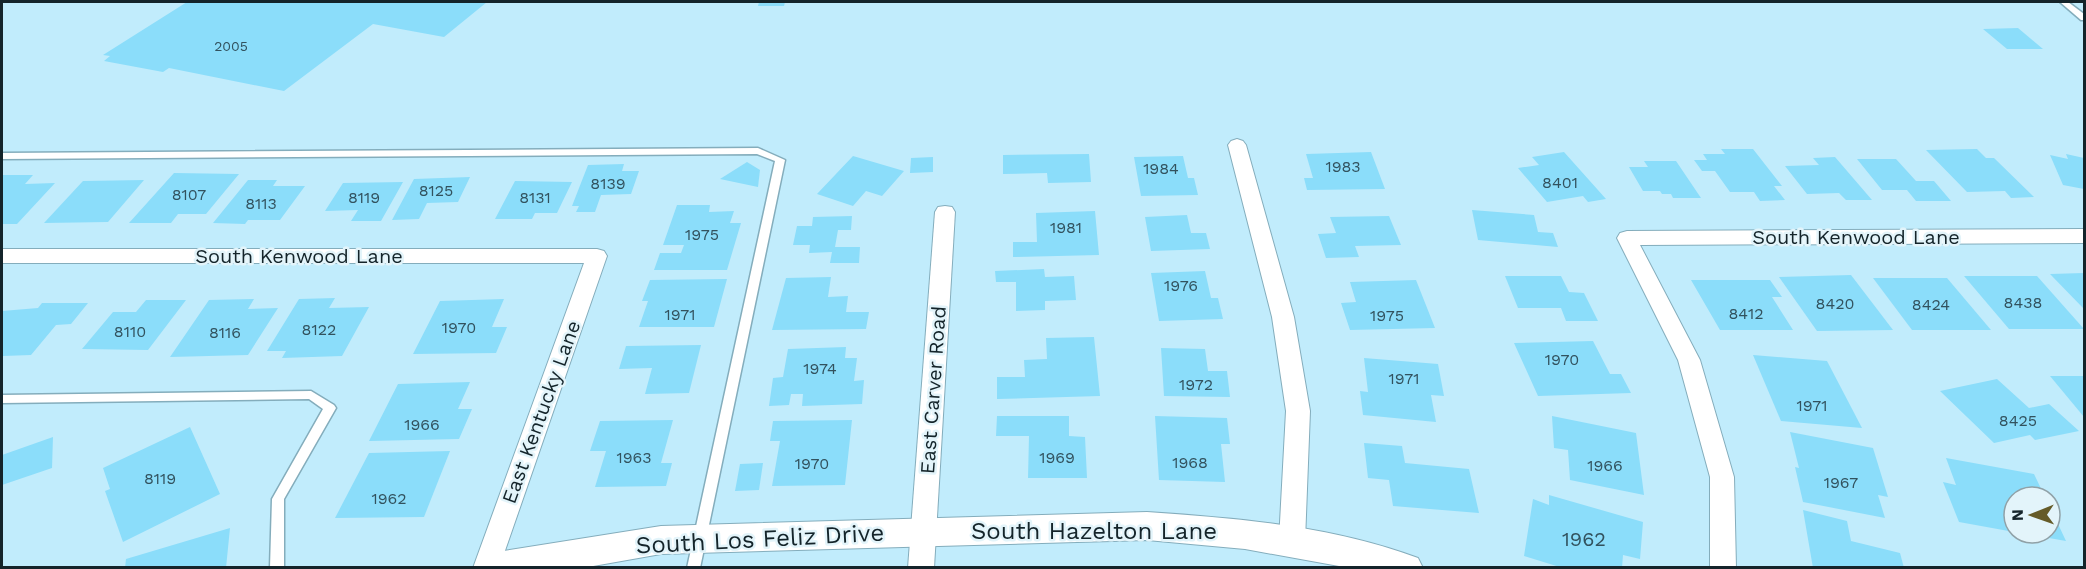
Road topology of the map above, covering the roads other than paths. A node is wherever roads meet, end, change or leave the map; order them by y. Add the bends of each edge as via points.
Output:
1 (2064, 2) edge
2 (2085, 18) edge
3 (1237, 145) dead end
4 (2, 156) edge
5 (945, 212) dead end
6 (2085, 236) edge
7 (2, 256) edge
8 (597, 256) joint
9 (2, 399) edge
10 (923, 532) junction
11 (1292, 541) junction
12 (696, 553) edge
13 (278, 567) edge
14 (486, 567) edge
15 (491, 567) edge
16 (921, 567) edge
17 (1406, 567) edge
18 (1723, 567) edge

1 - 2 lane
3 - 11 street via 1283,317 1298,411
4 - 12 lane via 758,151 780,160
5 - 10 street, East Carver Road
6 - 18 street, South Kenwood Lane via 1627,238 1689,360 1722,477
7 - 8 street, South Kenwood Lane
8 - 14 street, East Kentucky Lane
9 - 13 lane via 311,395 330,408 278,500
10 - 11 street, South Hazelton Lane via 1147,526 1220,530
10 - 12 street, South Los Feliz Drive
10 - 16 street, East Carver Road
11 - 17 street, South Hazelton Lane
12 - 15 street, South Los Feliz Drive via 661,540

